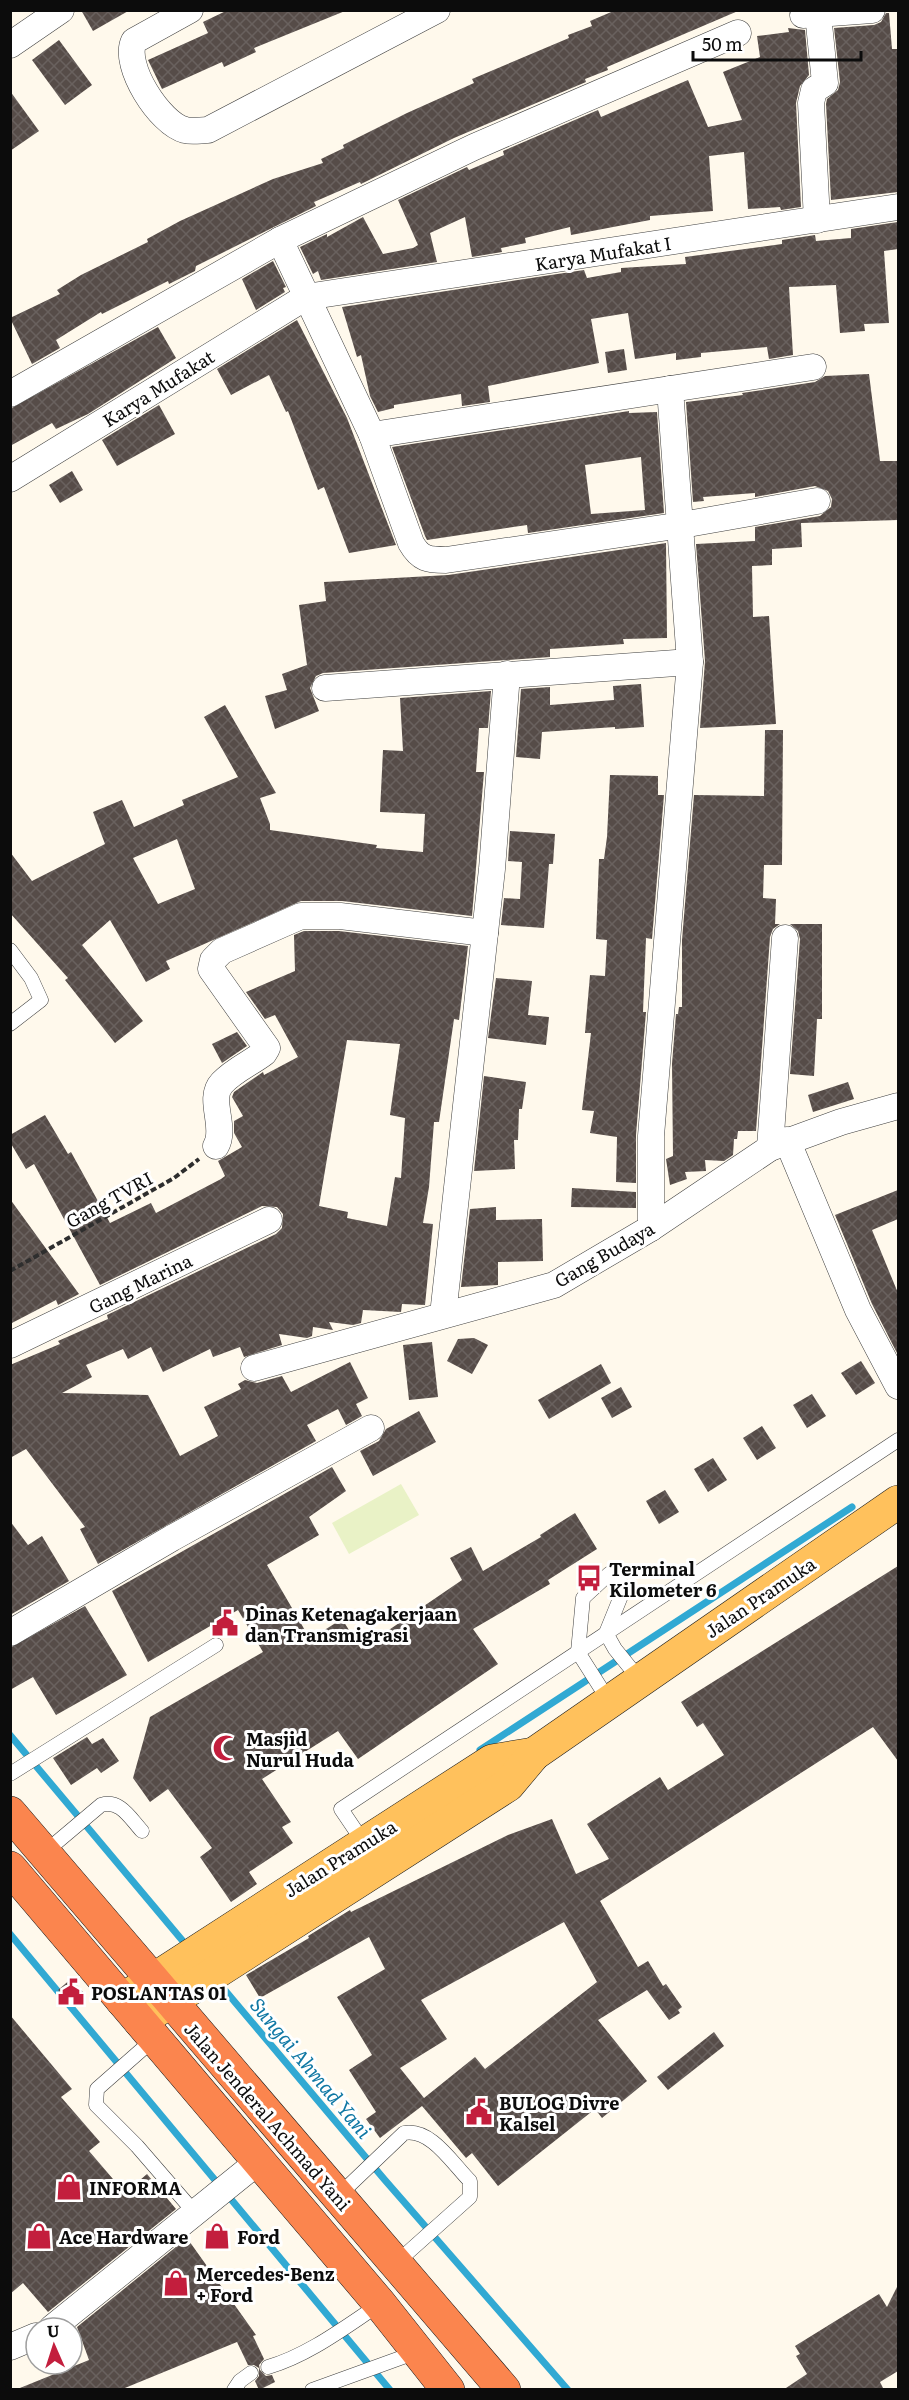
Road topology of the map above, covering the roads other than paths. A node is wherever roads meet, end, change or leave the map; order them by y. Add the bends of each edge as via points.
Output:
1 (61, 10) edge
2 (190, 10) edge
3 (436, 10) edge
4 (872, 10) edge
5 (810, 12) edge
6 (738, 33) dead end
7 (10, 45) edge
8 (898, 207) edge
9 (817, 220) junction
10 (280, 240) junction
11 (306, 297) junction
12 (813, 367) dead end
13 (670, 389) junction
14 (10, 394) edge
15 (372, 435) junction
16 (10, 479) edge
17 (817, 501) dead end
18 (682, 525) junction
19 (690, 662) junction
20 (507, 674) junction
21 (325, 688) dead end
22 (485, 933) junction
23 (785, 938) dead end
24 (10, 950) edge
25 (10, 1024) edge
26 (898, 1106) edge
27 (778, 1144) junction
28 (216, 1146) road end
29 (269, 1220) dead end
30 (651, 1228) junction
31 (443, 1315) junction
32 (10, 1345) edge
33 (254, 1368) dead end
34 (898, 1386) edge
35 (371, 1428) dead end
36 (898, 1440) edge
37 (898, 1502) edge
38 (10, 1634) edge
39 (606, 1634) junction
40 (216, 1645) dead end
41 (578, 1652) junction
42 (632, 1671) junction
43 (602, 1691) junction
44 (534, 1754) junction
45 (10, 1774) edge
46 (10, 1813) edge
47 (142, 1831) dead end
48 (358, 1835) junction
49 (54, 1844) junction
50 (10, 1868) edge
51 (216, 1954) junction
52 (173, 1983) junction
53 (137, 2029) junction
54 (259, 2162) junction
55 (338, 2196) junction
56 (199, 2210) junction
57 (396, 2263) junction
58 (380, 2304) junction
59 (67, 2316) edge
60 (24, 2341) edge
61 (10, 2347) edge
62 (417, 2352) junction
63 (268, 2367) dead end
64 (251, 2373) dead end
65 (234, 2390) edge
66 (312, 2390) edge
67 (448, 2390) edge
68 (504, 2390) edge

1 - 7 street
2 - 3 street via 134,41 130,48 133,68 162,117 184,130 208,130
4 - 5 street
5 - 9 street via 825,83 814,90 811,103
6 - 10 street via 474,147
8 - 9 street, Karya Mufakat I
9 - 11 street, Karya Mufakat I
10 - 11 street
10 - 14 street
11 - 15 street
11 - 16 street, Karya Mufakat
12 - 13 street
13 - 15 street
13 - 18 street
15 - 18 street via 411,543 418,555 428,560
17 - 18 street
18 - 19 street
19 - 20 street
19 - 30 street via 651,1136
20 - 21 street
20 - 22 street
22 - 28 street via 318,914 288,920 222,951 211,969 267,1048 221,1084
22 - 31 street
23 - 27 street
24 - 25 lane via 31,978 41,1000
26 - 27 street, Gang Budaya
27 - 30 street, Gang Budaya
27 - 34 street
29 - 32 street, Gang Marina
30 - 31 street, Gang Budaya via 554,1285
31 - 33 street, Gang Budaya
35 - 38 street via 172,1538
36 - 39 lane
37 - 42 main road, Jalan Pramuka
39 - 41 lane
39 - 41 lane via 621,1596 620,1581 609,1574 583,1598
39 - 42 lane
40 - 45 lane
41 - 43 lane
41 - 48 lane via 341,1809
42 - 43 main road, Jalan Pramuka
43 - 44 main road, Jalan Pramuka
44 - 48 main road, Jalan Pramuka via 492,1761
44 - 51 main road, Jalan Pramuka via 508,1785
46 - 49 highway, Jalan Jenderal Achmad Yani
47 - 49 lane via 120,1806 101,1804
48 - 51 main road, Jalan Pramuka
49 - 52 highway, Jalan Jenderal Achmad Yani
50 - 53 highway, Jalan Jenderal Achmad Yani
51 - 52 main road, Jalan Pramuka
52 - 53 main road, Jalan Pramuka
52 - 55 highway, Jalan Jenderal Achmad Yani
53 - 54 highway, Jalan Jenderal Achmad Yani
53 - 56 lane via 109,2078 97,2089 96,2105
54 - 56 street
54 - 58 highway, Jalan Jenderal Achmad Yani
55 - 57 highway, Jalan Jenderal Achmad Yani
55 - 57 lane via 404,2133 414,2131 425,2134 470,2181 470,2197
56 - 59 street
57 - 68 highway, Jalan Jenderal Achmad Yani
58 - 62 highway, Jalan Jenderal Achmad Yani
58 - 63 lane via 319,2343
60 - 61 street
62 - 66 lane
62 - 67 highway, Jalan Jenderal Achmad Yani
64 - 65 lane

